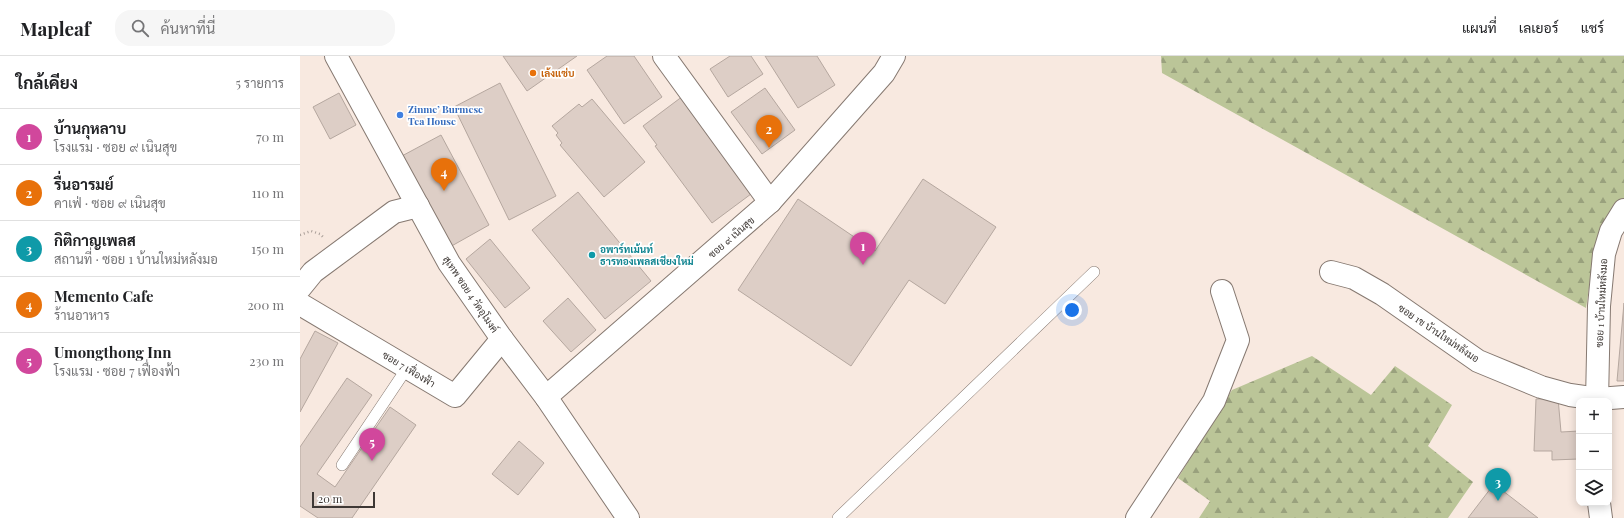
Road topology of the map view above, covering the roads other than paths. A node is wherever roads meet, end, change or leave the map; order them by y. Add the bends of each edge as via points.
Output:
1 (336, 56) edge
2 (664, 56) edge
3 (894, 56) edge
4 (770, 202) junction
5 (418, 206) junction
6 (1624, 210) edge
7 (1094, 272) dead end
8 (1331, 272) dead end
9 (300, 288) edge
10 (1222, 291) dead end
11 (300, 304) edge
12 (502, 339) junction
13 (407, 368) junction
14 (546, 397) junction
15 (1624, 397) edge
16 (1587, 398) edge
17 (1598, 398) edge
18 (1612, 398) edge
19 (342, 466) dead end
20 (1599, 506) edge
21 (628, 518) edge
22 (838, 518) edge
23 (1137, 518) edge
24 (1601, 518) edge

1 - 5 street, สุเทพ ซอย 4 วัดอุโมงค์
2 - 4 street
3 - 4 street, ซอย ๙ เนินสุข via 884,73
4 - 14 street, ซอย ๙ เนินสุข
5 - 9 street via 394,212 313,272
5 - 12 street, สุเทพ ซอย 4 วัดอุโมงค์ via 449,263
6 - 17 street, ซอย 1 บ้านใหม่หลังมอ via 1611,231 1604,254 1599,306
7 - 22 lane
8 - 16 street, ซอย 1ข บ้านใหม่หลังมอ via 1354,278 1382,294 1478,361 1541,387
10 - 23 street via 1238,340 1214,401
11 - 13 street, ซอย 7 เฟื่องฟ้า
12 - 13 street, ซอย 7 เฟื่องฟ้า via 455,396
12 - 14 street, สุเทพ ซอย 4 วัดอุโมงค์
13 - 19 lane
14 - 21 street, สุเทพ ซอย 4 วัดอุโมงค์
15 - 18 street, ซอย 1ข บ้านใหม่หลังมอ
20 - 24 street

